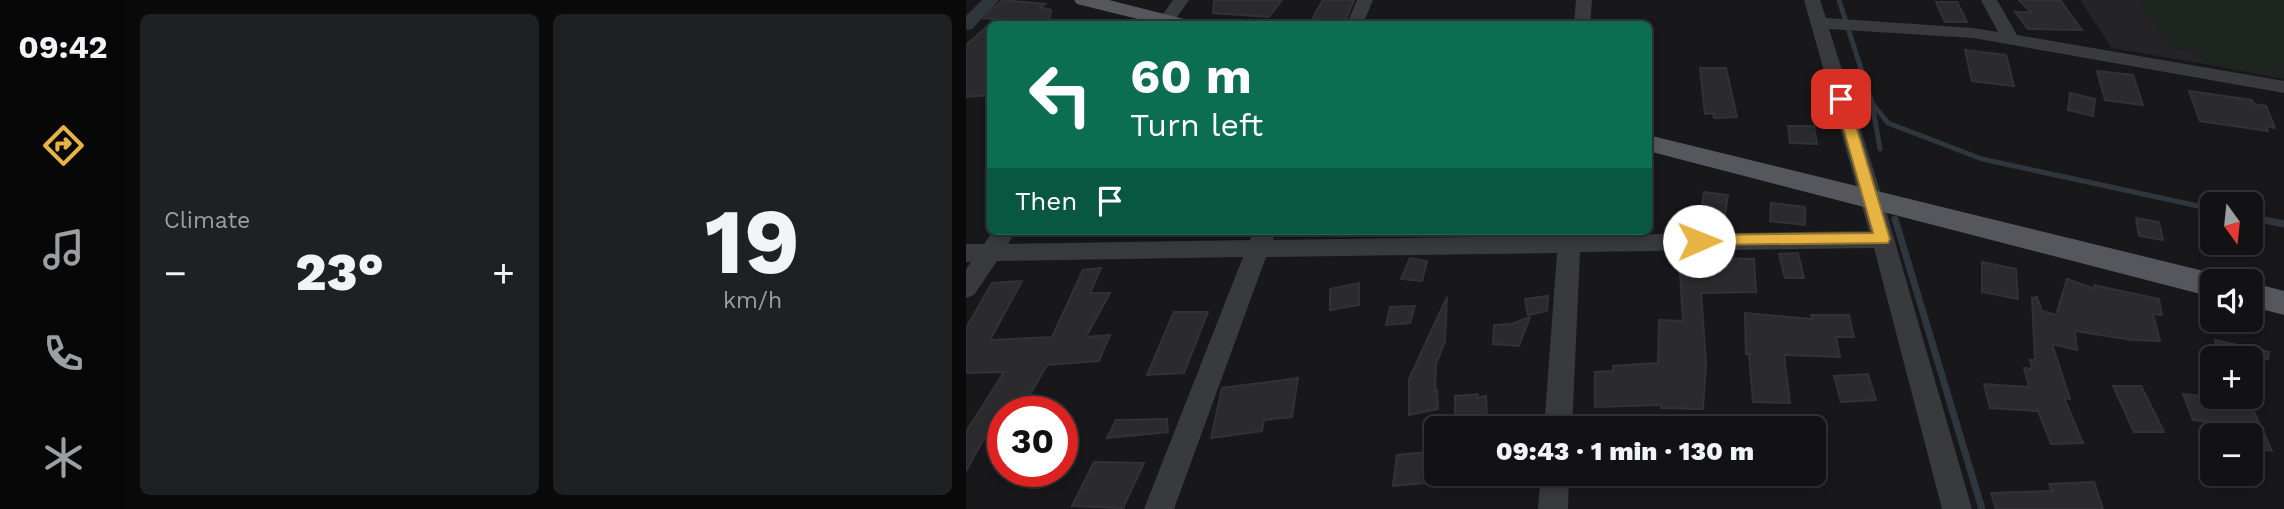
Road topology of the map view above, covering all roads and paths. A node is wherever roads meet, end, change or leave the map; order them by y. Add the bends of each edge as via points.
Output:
1 (1084, 0) edge
2 (1181, 0) edge
3 (1366, 0) edge
4 (1584, 0) edge
5 (1812, 0) edge
6 (1989, 0) edge
7 (1166, 21) edge
8 (1175, 21) edge
9 (1356, 21) edge
10 (1582, 21) edge
11 (1823, 23) junction
12 (1879, 26) joint
13 (2010, 38) junction
14 (2284, 87) edge
15 (1652, 144) edge
16 (1872, 201) junction
17 (1003, 235) edge
18 (1261, 239) edge
19 (1882, 239) junction
20 (1569, 243) junction
21 (966, 253) edge
22 (991, 253) junction
23 (2200, 282) edge
24 (966, 288) edge
25 (2263, 297) edge
26 (2284, 303) edge
27 (1559, 416) edge
28 (1554, 486) edge
29 (1159, 509) edge
30 (1553, 509) edge
31 (1957, 509) edge

1 - 7 main road
2 - 8 street
3 - 9 street
4 - 10 street
5 - 11 street
6 - 13 street
11 - 12 street
11 - 16 street
12 - 13 street
13 - 14 street
15 - 16 main road
16 - 19 street
16 - 23 main road
17 - 22 street
18 - 20 street
18 - 22 street
18 - 29 street
19 - 20 street
19 - 31 street
20 - 27 street
21 - 22 street
22 - 24 street
25 - 26 main road
28 - 30 street

